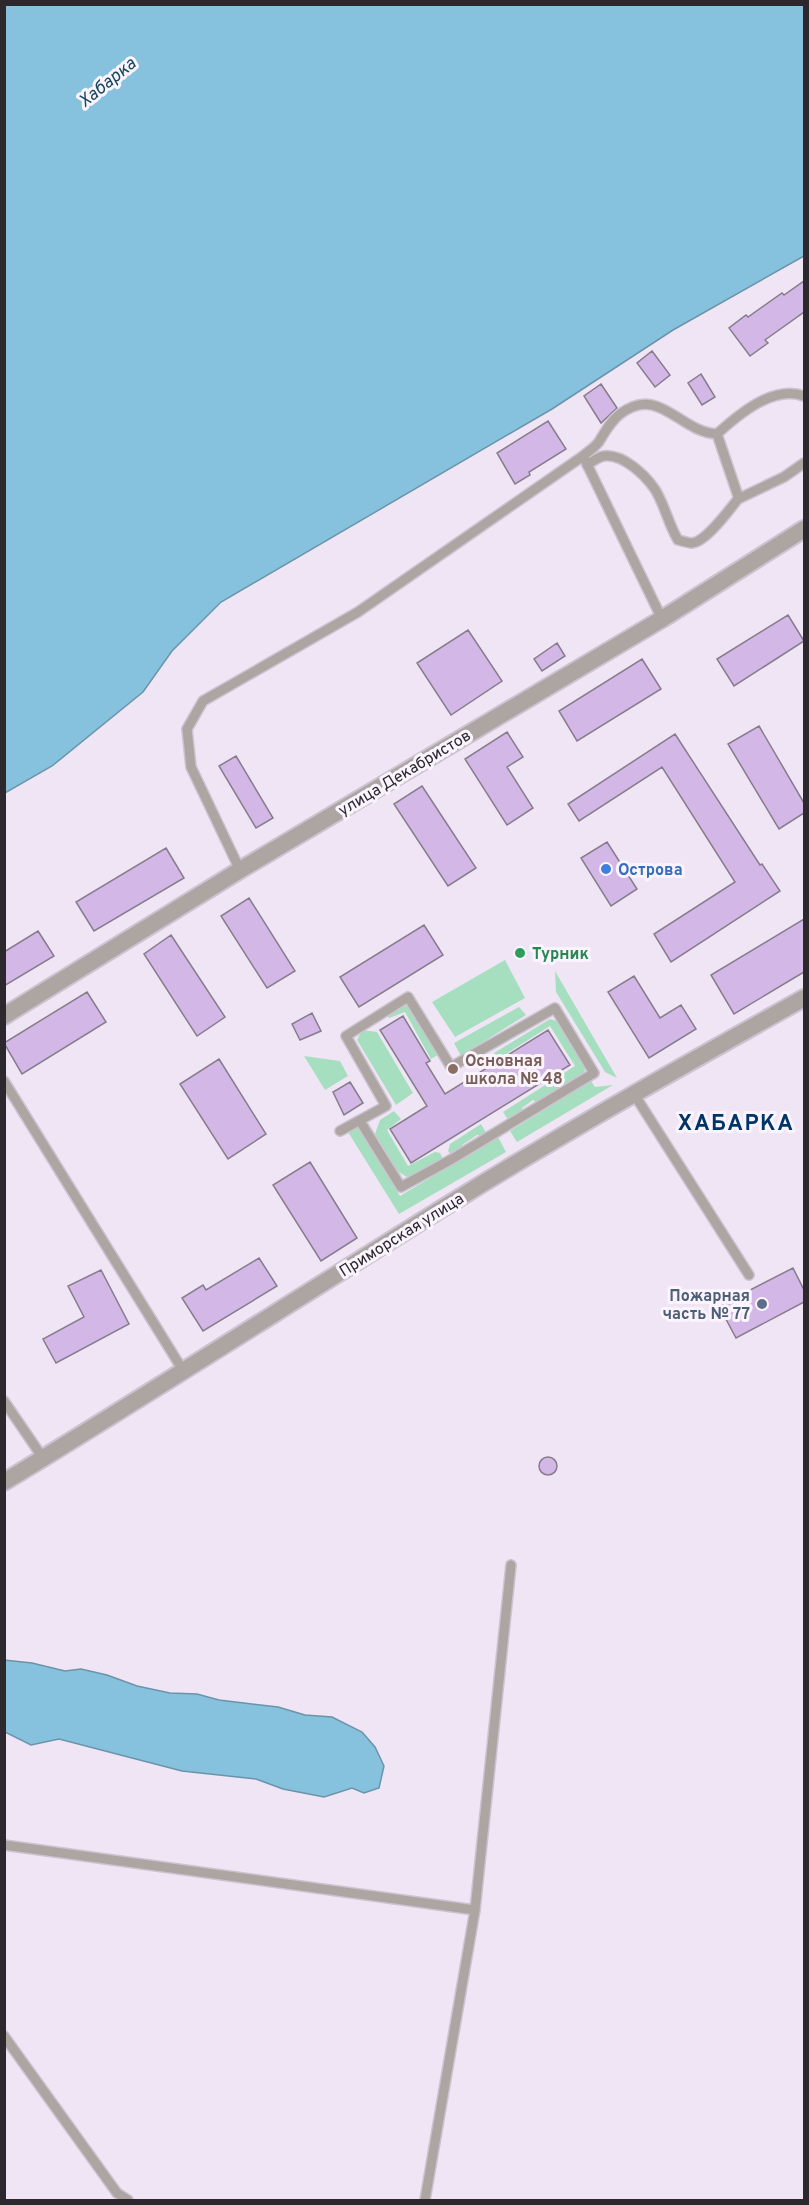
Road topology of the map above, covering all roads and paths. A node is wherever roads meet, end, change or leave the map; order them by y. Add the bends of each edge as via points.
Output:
1 (804, 396) edge
2 (717, 434) junction
3 (585, 460) junction
4 (804, 463) edge
5 (738, 500) junction
6 (804, 529) edge
7 (662, 619) junction
8 (240, 870) junction
9 (804, 998) edge
10 (4, 1016) edge
11 (4, 1081) edge
12 (634, 1094) junction
13 (360, 1120) junction
14 (340, 1131) dead end
15 (749, 1275) dead end
16 (184, 1372) junction
17 (4, 1401) edge
18 (43, 1458) junction
19 (4, 1482) edge
20 (511, 1565) dead end
21 (4, 1845) edge
22 (475, 1910) junction
23 (4, 2036) edge
24 (128, 2200) edge
25 (425, 2200) edge

1 - 2 lane via 786,393 771,398 739,414
2 - 3 lane via 691,427 650,403 618,416
2 - 5 lane
3 - 5 lane via 606,456 625,461 637,471 654,489 678,540 700,541
3 - 7 lane
3 - 8 lane via 358,612 202,701 187,729 191,767
4 - 5 lane
6 - 7 street, улица Декабристов
7 - 8 street, улица Декабристов
8 - 10 street, улица Декабристов
9 - 12 street, Приморская улица
11 - 16 lane
12 - 15 lane
12 - 16 street, Приморская улица via 460,1197
13 - 13 lane via 401,1187 594,1073 555,1008 451,1067 408,997 346,1036 386,1106
13 - 14 lane
16 - 18 street, Приморская улица
17 - 18 lane
18 - 19 street, Приморская улица
20 - 22 lane
21 - 22 lane
22 - 25 lane
23 - 24 lane via 117,2193

